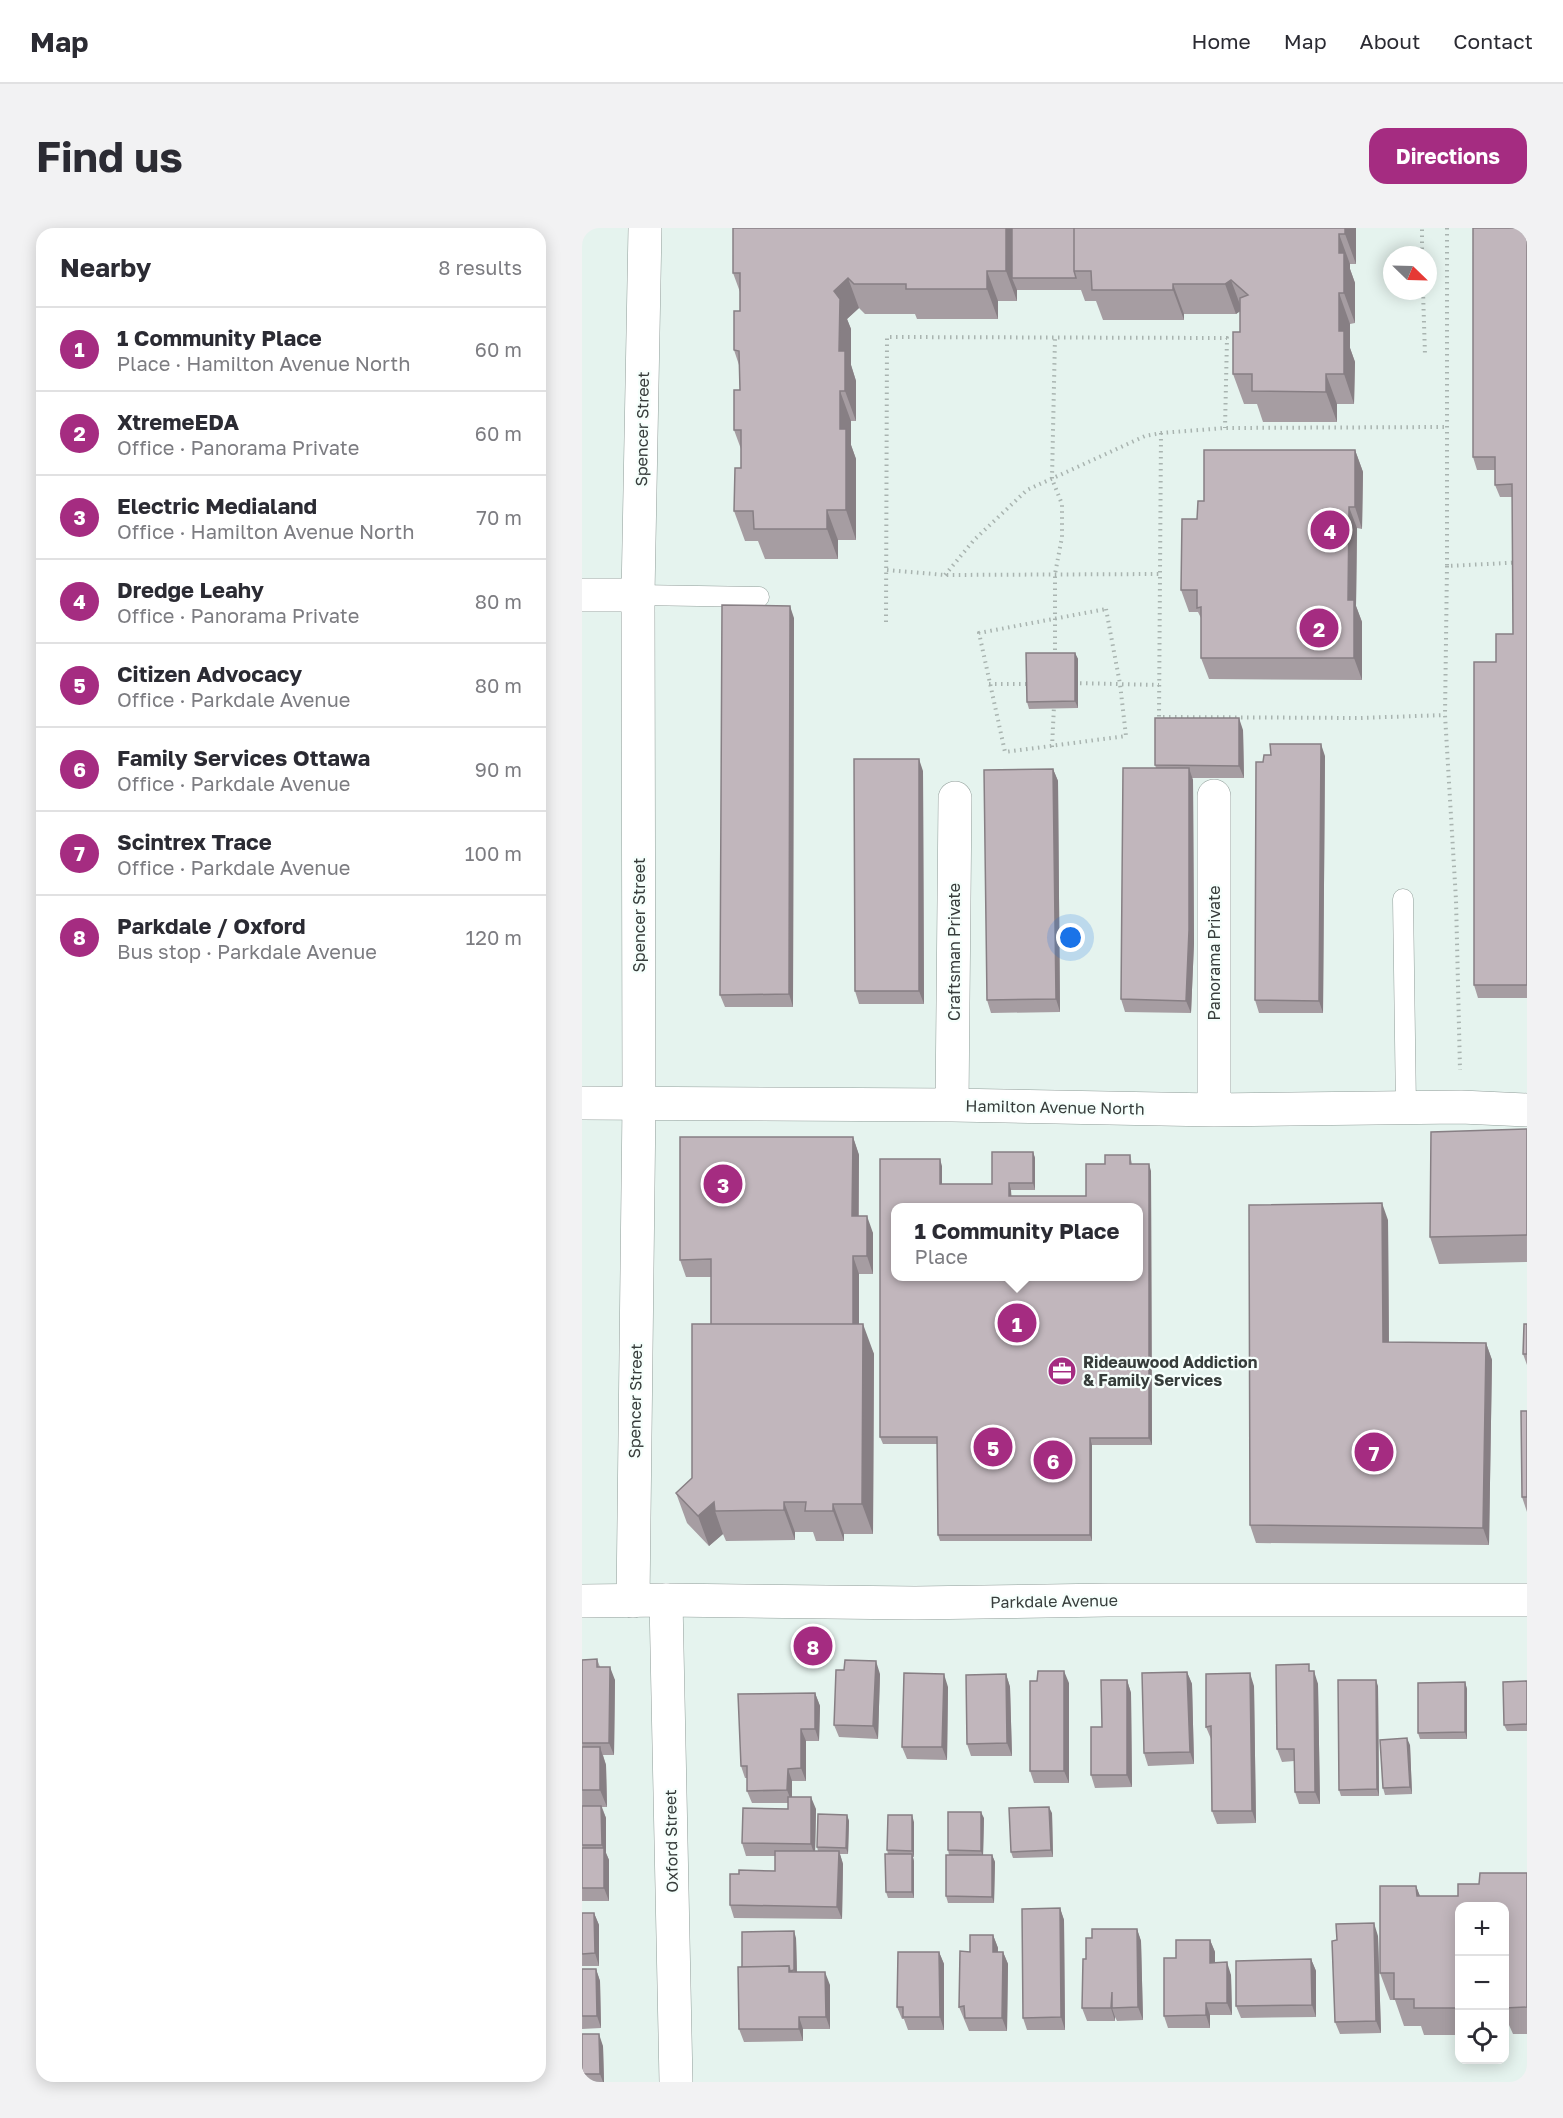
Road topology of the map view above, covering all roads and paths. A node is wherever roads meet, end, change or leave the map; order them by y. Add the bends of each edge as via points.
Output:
1 (645, 228) edge
2 (1422, 228) edge
3 (1447, 228) edge
4 (1422, 246) edge
5 (1423, 300) edge
6 (1055, 338) junction
7 (1425, 355) dead end
8 (1446, 427) junction
9 (1225, 428) junction
10 (1161, 433) junction
11 (1052, 479) junction
12 (1527, 562) edge
13 (1447, 566) junction
14 (887, 570) junction
15 (1055, 574) junction
16 (1160, 574) junction
17 (945, 575) junction
18 (582, 595) edge
19 (638, 595) junction
20 (759, 597) dead end
21 (1054, 619) junction
22 (886, 621) dead end
23 (1055, 658) edge
24 (1071, 683) edge
25 (989, 684) junction
26 (1032, 684) edge
27 (1120, 684) junction
28 (1159, 685) junction
29 (1054, 701) edge
30 (1445, 715) junction
31 (1052, 747) junction
32 (1214, 796) dead end
33 (955, 798) dead end
34 (1403, 899) dead end
35 (582, 1103) edge
36 (639, 1104) junction
37 (952, 1106) junction
38 (1461, 1107) junction
39 (1406, 1108) junction
40 (1214, 1110) junction
41 (1527, 1110) edge
42 (666, 1600) junction
43 (1527, 1600) edge
44 (582, 1601) edge
45 (633, 1601) junction
46 (676, 2082) edge

1 - 19 street, Spencer Street
2 - 4 path
3 - 8 path
5 - 7 path
6 - 9 path via 1227,338
6 - 11 path
6 - 14 path via 887,337
8 - 9 path
8 - 13 path
9 - 10 path
10 - 11 path via 1145,436
10 - 16 path
11 - 15 path via 1062,504 1062,537
11 - 17 path via 1027,490 1006,508
12 - 13 path
13 - 30 path
14 - 17 path
14 - 22 path
15 - 16 path
15 - 17 path
15 - 21 path
16 - 28 path
18 - 19 street
19 - 20 lane
19 - 36 street, Spencer Street
21 - 23 path
21 - 25 path via 979,633
21 - 27 path via 1106,609
24 - 27 path
25 - 26 path
25 - 31 path via 1005,752
27 - 28 path
27 - 31 path via 1126,736
28 - 30 path via 1159,717
29 - 31 path
30 - 38 path via 1456,900
32 - 40 street, Panorama Private
33 - 37 street, Craftsman Private
34 - 39 lane
35 - 36 street, Hamilton Avenue North
36 - 37 street, Hamilton Avenue North
36 - 45 street, Spencer Street
37 - 40 street, Hamilton Avenue North
38 - 39 street, Hamilton Avenue North
38 - 41 street, Hamilton Avenue North
39 - 40 street, Hamilton Avenue North
42 - 43 street, Parkdale Avenue via 915,1604
42 - 45 street, Parkdale Avenue
42 - 46 street, Oxford Street
44 - 45 street, Parkdale Avenue

